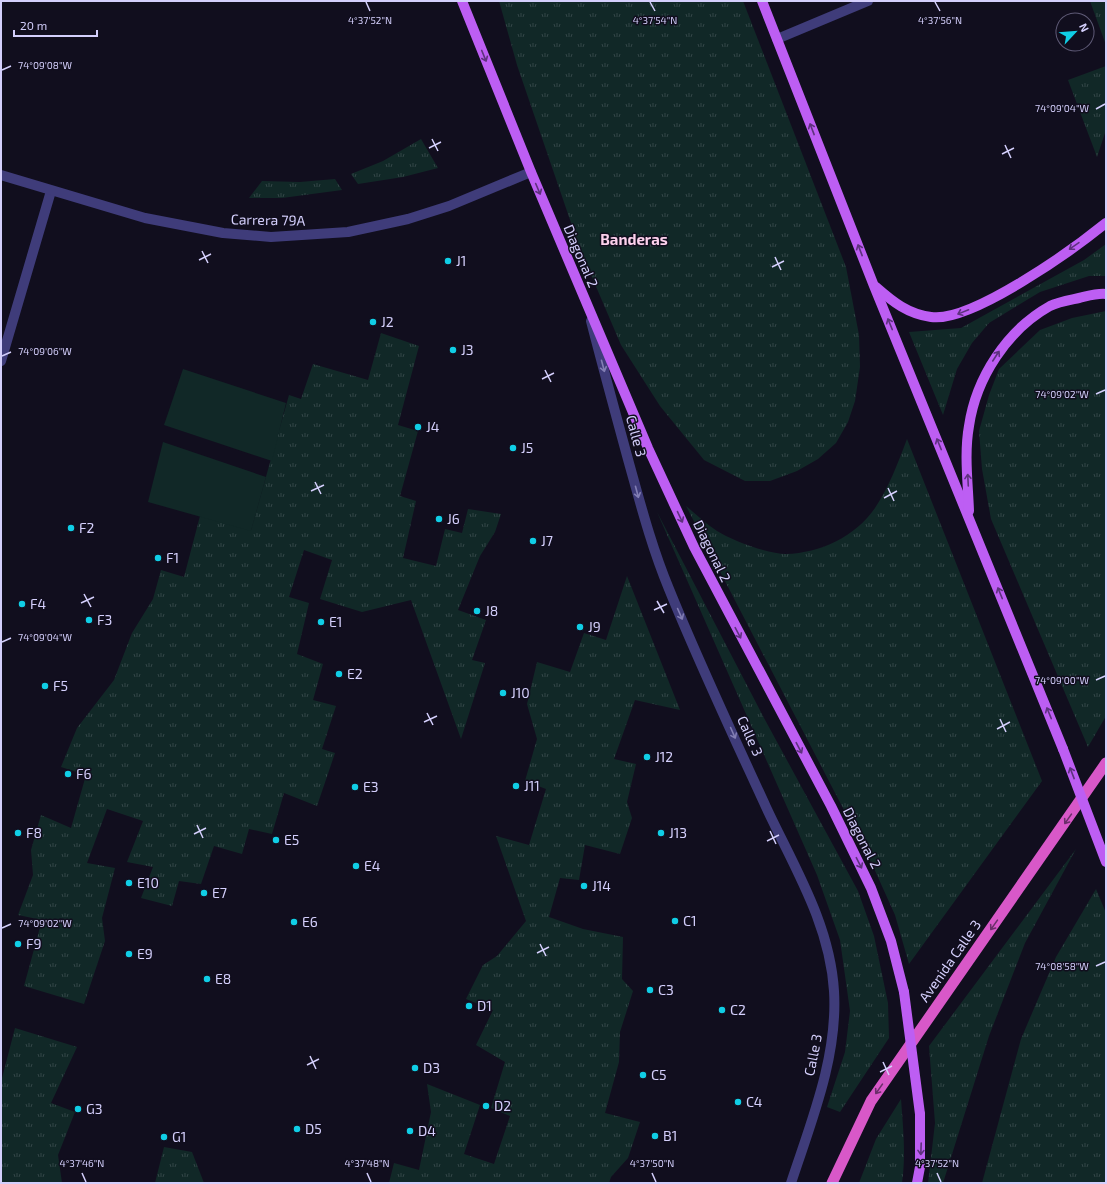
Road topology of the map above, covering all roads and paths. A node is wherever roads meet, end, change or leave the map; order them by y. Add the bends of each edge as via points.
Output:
1 (462, 1) edge
2 (466, 1) edge
3 (762, 1) edge
4 (868, 1) edge
5 (469, 20) junction
6 (777, 39) junction
7 (531, 172) junction
8 (1, 176) edge
9 (51, 191) junction
10 (1106, 223) edge
11 (874, 286) junction
12 (1106, 294) edge
13 (585, 302) junction
14 (1, 361) edge
15 (970, 519) junction
16 (1106, 764) edge
17 (1106, 862) edge
18 (791, 1183) edge
19 (832, 1183) edge
20 (917, 1183) edge

1 - 5 main road, Diagonal 2
2 - 5 main road
3 - 6 main road
4 - 6 street
5 -> 7 main road, Diagonal 2
11 -> 6 main road
7 - 9 street, Carrera 79A via 455,204 408,219 348,232 271,237 223,233 146,218
7 -> 13 main road, Diagonal 2
8 - 9 street, Carrera 79A
9 - 14 street
10 -> 11 main road via 1033,275 958,314 932,318 915,313 901,308
15 -> 11 main road
15 -> 12 main road via 966,460 969,426 982,381 996,355 1031,318 1051,306
13 -> 18 street, Calle 3 via 652,546 767,809 804,882 827,950 834,991 829,1055
13 -> 20 main road, Diagonal 2, bridge via 694,548 830,806 871,888 892,941 904,992 920,1114 920,1167
17 -> 15 main road, bridge
16 -> 19 highway, Avenida Calle 3 via 871,1101

